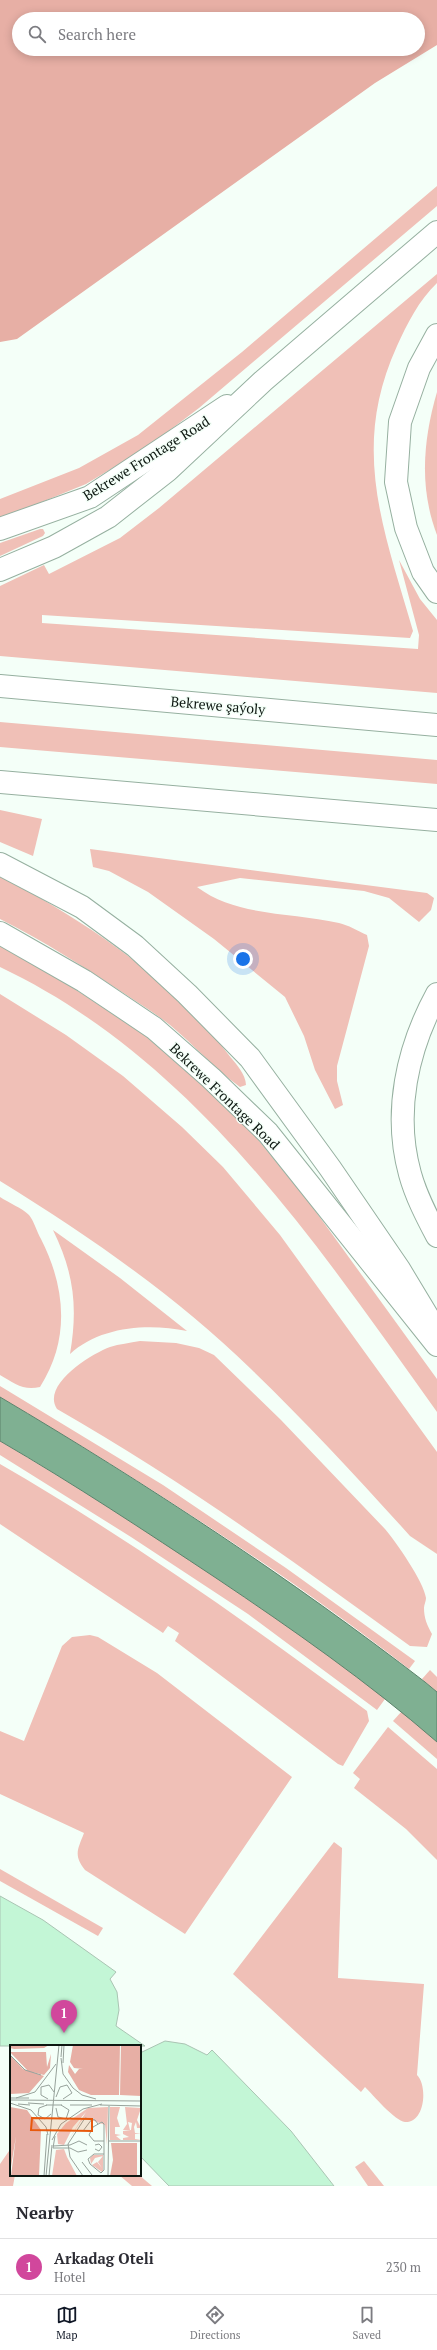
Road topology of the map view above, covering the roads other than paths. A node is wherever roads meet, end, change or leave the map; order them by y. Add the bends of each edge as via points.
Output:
1 (437, 232) edge
2 (437, 335) edge
3 (263, 381) junction
4 (0, 529) edge
5 (0, 570) edge
6 (437, 592) edge
7 (0, 686) edge
8 (437, 725) edge
9 (0, 782) edge
10 (437, 820) edge
11 (0, 864) edge
12 (0, 933) edge
13 (437, 994) edge
14 (437, 1236) edge
15 (437, 1332) edge
16 (437, 1345) edge

1 - 3 main road
2 - 6 main road via 419,368 400,422 396,482 406,528 423,572
3 - 4 main road, Bekrewe Frontage Road via 90,497
3 - 5 main road via 168,470 108,517 54,547
7 - 8 main road, Bekrewe şaýoly
9 - 10 main road
11 - 15 main road via 82,907 135,946 250,1058 335,1174 399,1269
12 - 16 main road, Bekrewe Frontage Road via 84,981 154,1028 211,1078 268,1133
13 - 14 main road via 426,1014 410,1059 402,1115 410,1175

